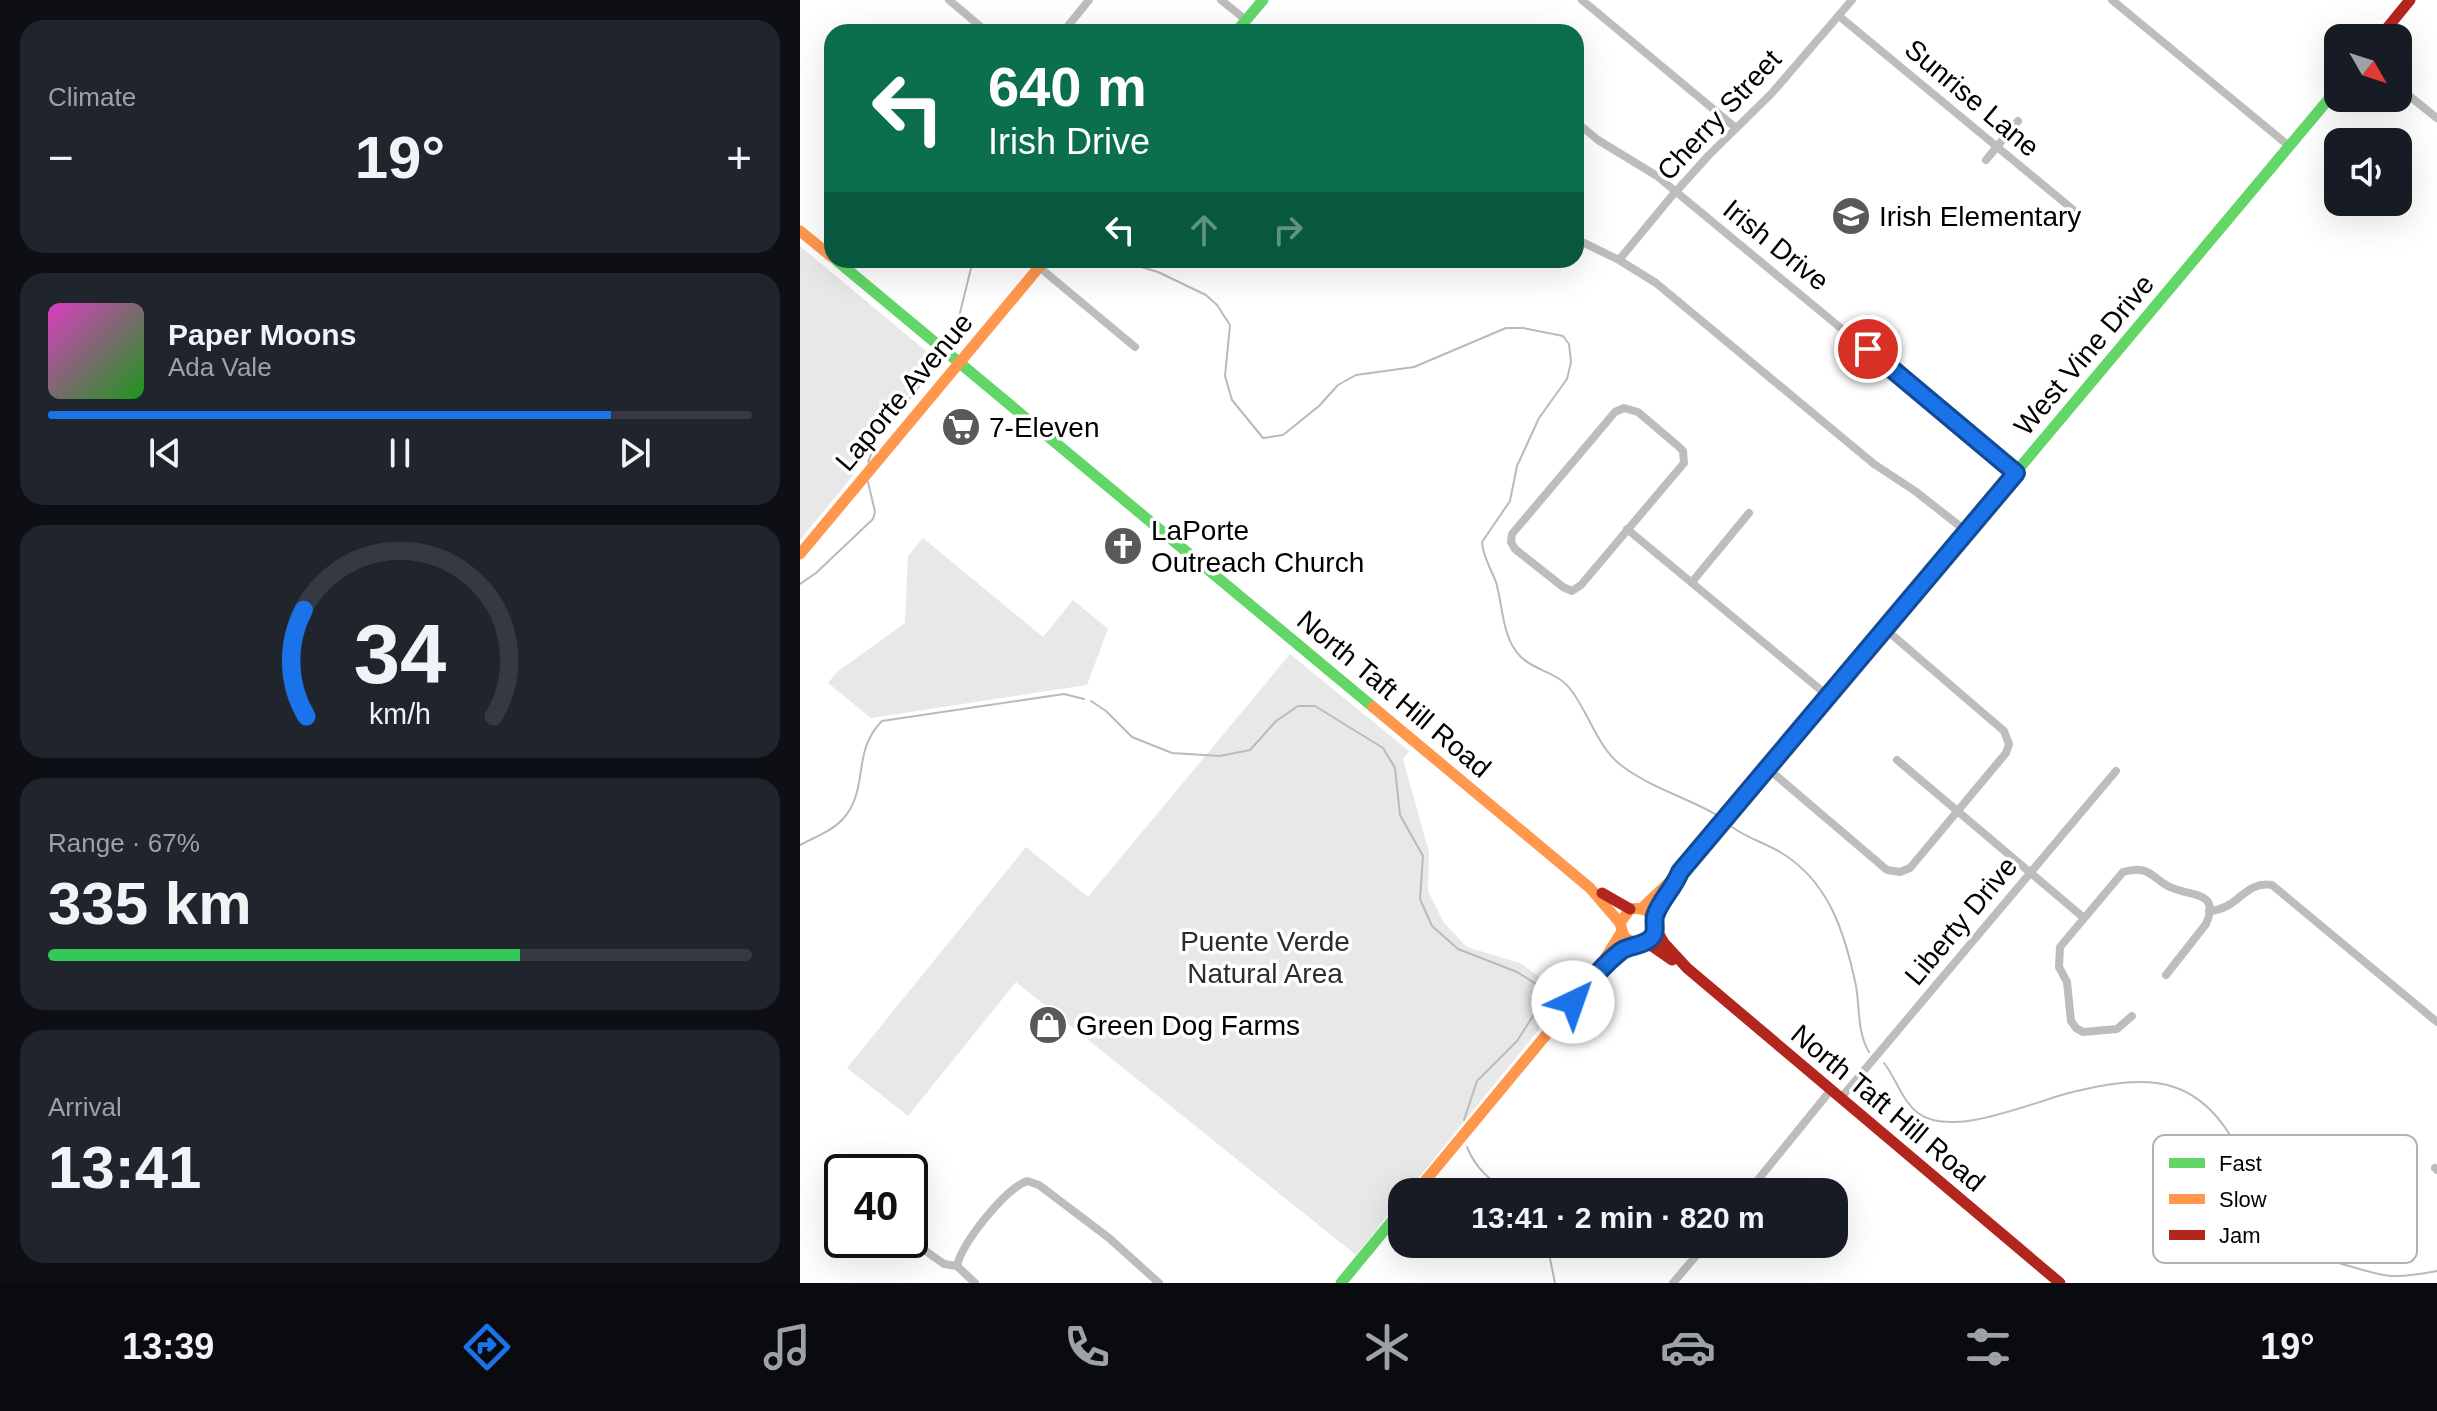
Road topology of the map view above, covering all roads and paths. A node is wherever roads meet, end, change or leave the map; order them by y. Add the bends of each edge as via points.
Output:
1 (949, 0) edge
2 (1089, 0) edge
3 (1221, 0) edge
4 (1263, 0) edge
5 (1582, 0) edge
6 (1852, 0) edge
7 (2112, 0) edge
8 (2410, 0) edge
9 (1839, 16) junction
10 (1246, 20) junction
11 (978, 24) edge
12 (1070, 24) edge
13 (1243, 24) edge
14 (2390, 24) edge
15 (2412, 98) edge
16 (2324, 105) edge
17 (2437, 118) edge
18 (2018, 121) dead end
19 (1736, 128) junction
20 (1584, 129) edge
21 (2289, 146) junction
22 (1997, 147) junction
23 (1986, 160) dead end
24 (1676, 191) junction
25 (2077, 213) dead end
26 (800, 231) edge
27 (1584, 243) edge
28 (824, 250) edge
29 (1619, 260) junction
30 (846, 268) edge
31 (1039, 268) edge
32 (1046, 268) edge
33 (1135, 347) dead end
34 (959, 362) junction
35 (2016, 473) junction
36 (1749, 513) dead end
37 (1627, 529) junction
38 (1966, 531) junction
39 (800, 554) edge
40 (1692, 582) junction
41 (1884, 628) junction
42 (1828, 696) junction
43 (1897, 760) dead end
44 (1767, 768) junction
45 (2116, 771) dead end
46 (1957, 811) junction
47 (1680, 872) junction
48 (2029, 873) junction
49 (1590, 888) junction
50 (1636, 909) junction
51 (2209, 912) junction
52 (2084, 918) junction
53 (1655, 924) junction
54 (1621, 928) junction
55 (1640, 943) junction
56 (1687, 968) junction
57 (2166, 975) dead end
58 (1594, 977) junction
59 (2132, 1016) dead end
60 (2437, 1022) edge
61 (1830, 1091) junction
62 (1840, 1099) junction
63 (1428, 1178) edge
64 (1759, 1178) edge
65 (1388, 1226) edge
66 (928, 1253) edge
67 (1694, 1258) edge
68 (957, 1266) junction
69 (975, 1283) edge
70 (1159, 1283) edge
71 (1341, 1283) edge
72 (1673, 1283) edge
73 (2060, 1283) edge

1 - 11 street
2 - 12 street
3 - 10 street
4 - 10 street
5 - 19 street
6 - 9 street, Cherry Street
7 - 21 street
8 - 14 street
9 - 19 street, Cherry Street
9 - 22 street, Sunrise Lane
10 - 13 street
15 - 17 street
16 - 21 street, West Vine Drive
18 - 22 street
19 - 24 street, Cherry Street
20 - 24 street, Irish Drive
21 - 35 street, West Vine Drive
22 - 23 street
22 - 25 street, Sunrise Lane
24 - 29 street, Cherry Street
24 - 35 street, Irish Drive
26 - 28 street, North Taft Hill Road
27 - 29 street
29 - 38 street via 1656,283 1874,464
30 - 34 street, North Taft Hill Road
31 - 34 street, Laporte Avenue
32 - 33 street
34 - 39 street, Laporte Avenue
34 - 49 street, North Taft Hill Road
35 - 38 street, West Vine Drive
36 - 40 street
37 - 37 street via 1572,591 1511,542 1512,534 1615,412 1624,408 1638,412 1685,457
37 - 40 street
38 - 41 street, West Vine Drive
40 - 42 street
41 - 42 street, West Vine Drive
41 - 46 street via 2004,731 2009,741 2006,753
42 - 44 street, West Vine Drive
43 - 46 street
44 - 46 street via 1887,870 1898,873 1910,868
44 - 47 street, West Vine Drive
45 - 48 street, Liberty Drive
46 - 48 street
47 - 50 street, West Vine Drive
47 - 53 street, West Vine Drive
48 - 52 street
48 - 62 street, Liberty Drive
49 - 50 street, North Taft Hill Road
49 - 54 street, North Taft Hill Road
50 - 53 street
50 - 54 street, West Vine Drive
51 - 52 street via 2197,893 2172,888 2151,873 2133,869 2123,872
51 - 57 street via 2206,924
51 - 60 street via 2226,909 2258,885 2272,885
52 - 59 street via 2060,947 2058,960 2067,982 2071,1021 2083,1032 2117,1029
53 - 55 street, West Vine Drive
53 - 56 street, North Taft Hill Road
54 - 55 street
54 - 58 street, West Vine Drive
55 - 56 street, North Taft Hill Road
55 - 58 street, West Vine Drive via 1620,952
56 - 61 street, North Taft Hill Road
58 - 63 street, West Vine Drive
61 - 62 street, North Taft Hill Road
61 - 64 street
62 - 73 street, North Taft Hill Road
65 - 71 street
66 - 68 street
67 - 72 street
68 - 69 street
68 - 70 street via 966,1244 1010,1192 1027,1181 1109,1238

